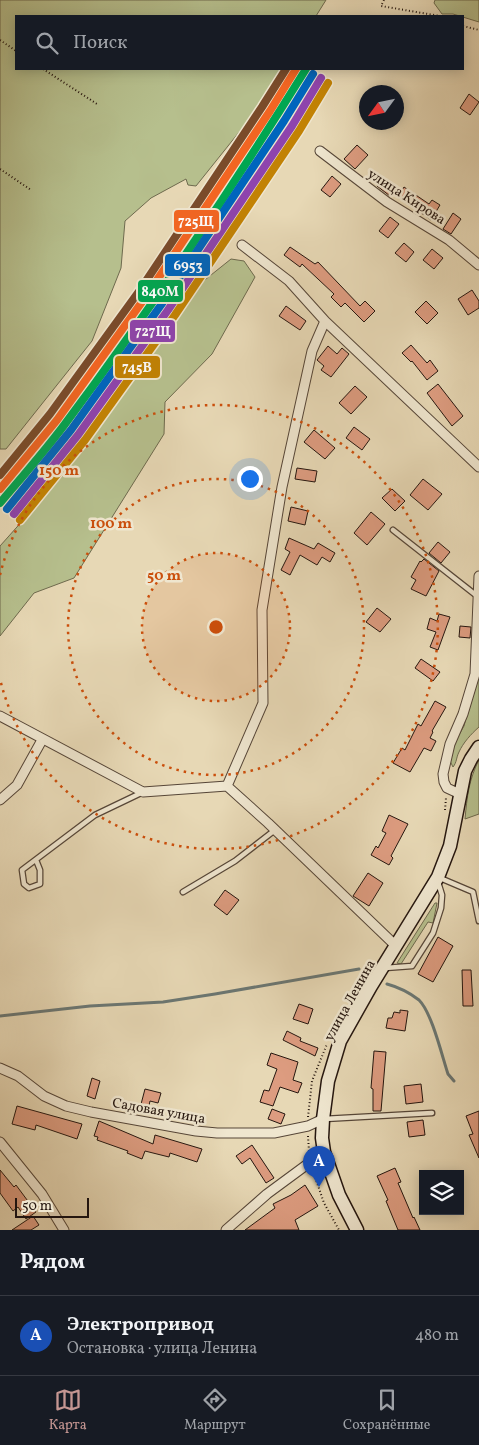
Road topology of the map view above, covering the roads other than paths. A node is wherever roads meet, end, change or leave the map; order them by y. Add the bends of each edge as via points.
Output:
1 (320, 151) dead end
2 (242, 245) dead end
3 (479, 265) edge
4 (325, 321) junction
5 (479, 467) edge
6 (393, 530) dead end
7 (479, 576) edge
8 (478, 596) junction
9 (0, 716) edge
10 (42, 740) junction
11 (479, 747) edge
12 (227, 786) junction
13 (143, 792) junction
14 (460, 794) junction
15 (0, 800) edge
16 (276, 830) junction
17 (36, 860) junction
18 (438, 878) junction
19 (183, 892) dead end
20 (479, 921) edge
21 (396, 946) junction
22 (383, 968) junction
23 (0, 1068) edge
24 (432, 1113) dead end
25 (322, 1119) junction
26 (0, 1142) edge
27 (324, 1152) junction
28 (352, 1228) edge
29 (64, 1230) edge
30 (226, 1230) edge

1 - 3 street, улица Кирова via 387,202 449,240
2 - 4 street via 289,281
4 - 5 street
4 - 12 street via 312,351 282,487 262,610 262,703
6 - 8 lane
7 - 8 street
8 - 14 street via 475,674 443,774 447,788
9 - 10 street
10 - 13 street
10 - 15 street via 17,785
11 - 14 main road, улица Ленина via 468,764
12 - 13 street
12 - 16 street
13 - 17 lane via 95,815
14 - 18 main road, улица Ленина via 450,846
16 - 19 lane via 235,861
16 - 21 street
17 - 17 lane via 22,870 24,884 29,888 40,884
18 - 20 lane via 473,892
18 - 21 main road, улица Ленина
18 - 22 lane via 442,902 430,939 412,966
21 - 22 main road, улица Ленина
22 - 25 main road, улица Ленина via 340,1041 328,1081
23 - 25 street, Садовая улица via 66,1106 196,1131 274,1133 308,1126
24 - 25 lane
25 - 27 main road, улица Ленина
26 - 29 street via 42,1194
27 - 28 main road, улица Ленина
27 - 30 street via 267,1194

